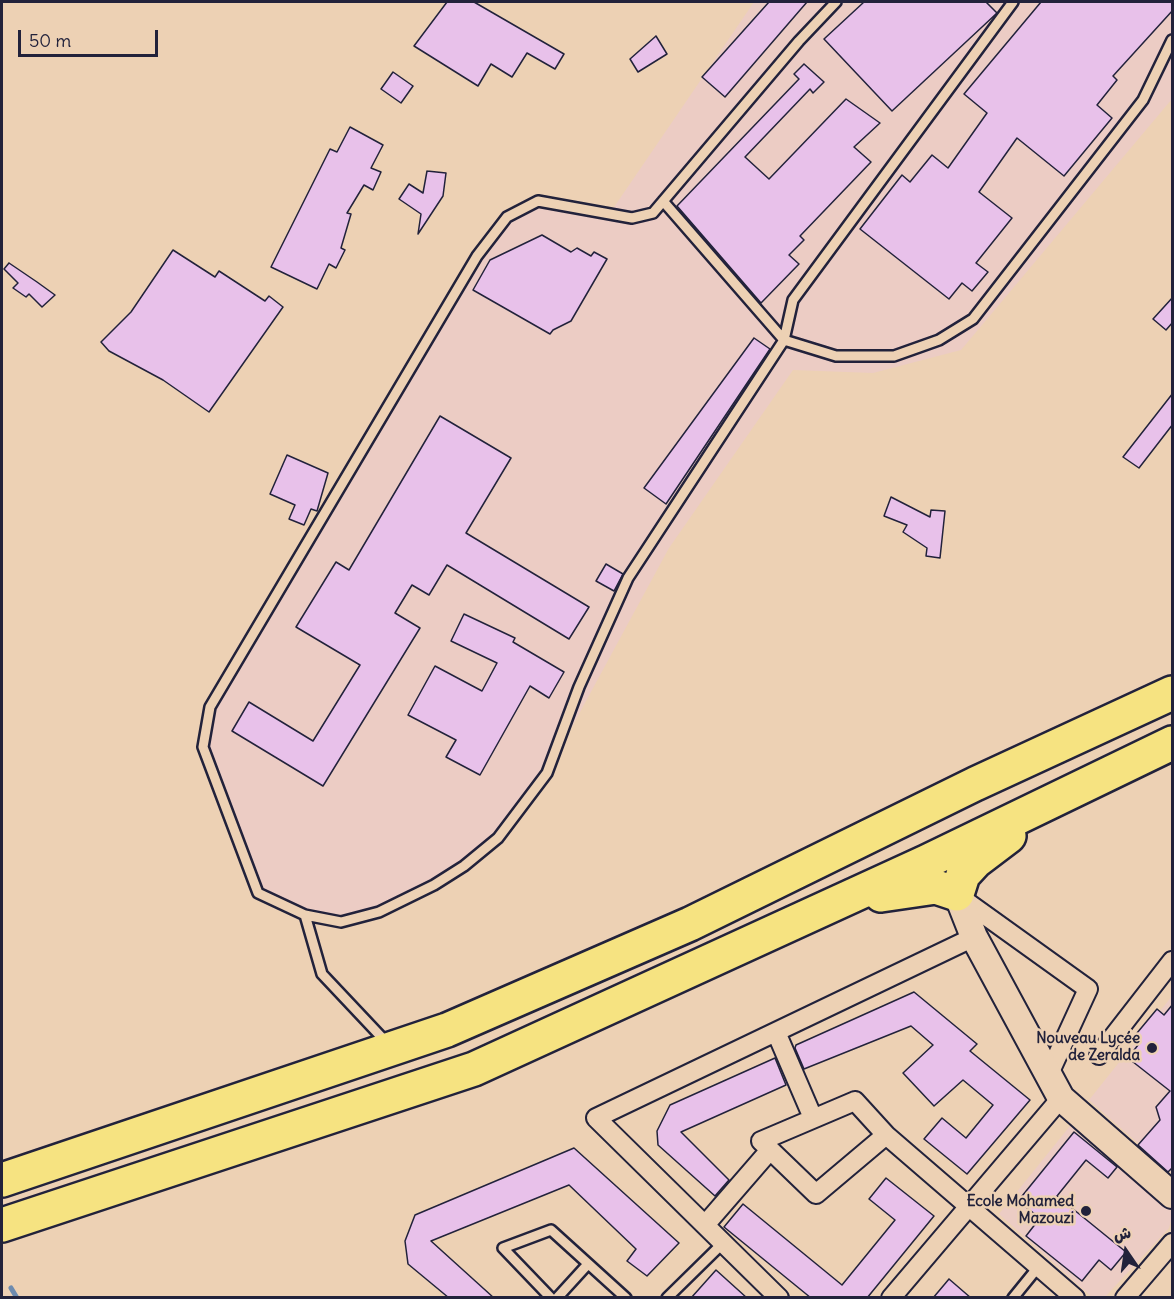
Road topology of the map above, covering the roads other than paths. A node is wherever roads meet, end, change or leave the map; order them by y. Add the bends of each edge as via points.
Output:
1 (836, 2) edge
2 (1013, 2) edge
3 (1173, 40) edge
4 (663, 201) junction
5 (784, 340) junction
6 (1173, 693) edge
7 (1173, 743) edge
8 (1064, 794) junction
9 (957, 894) junction
10 (830, 905) junction
11 (304, 915) junction
12 (974, 937) junction
13 (1173, 961) edge
14 (776, 1032) junction
15 (393, 1049) junction
16 (1099, 1055) dead end
17 (1048, 1076) junction
18 (1061, 1098) junction
19 (813, 1118) junction
20 (886, 1135) junction
21 (770, 1150) junction
22 (2, 1180) edge
23 (1173, 1195) edge
24 (969, 1206) junction
25 (2, 1225) edge
26 (705, 1225) junction
27 (723, 1242) junction
28 (1173, 1243) edge
29 (588, 1264) junction
30 (1039, 1266) junction
31 (551, 1298) edge
32 (557, 1298) edge
33 (626, 1298) edge
34 (667, 1298) edge
35 (779, 1298) edge
36 (891, 1298) edge
37 (1013, 1298) edge
38 (1075, 1298) edge
39 (1125, 1298) edge

1 - 4 lane
2 - 5 lane via 793,300
3 - 5 lane via 1143,100 973,319 939,340 894,356 836,356
4 - 5 lane
4 - 11 lane via 653,213 632,218 538,201 507,217 477,256 210,707 203,747 258,893
5 - 11 lane via 628,578 579,687 547,773 498,838 434,885 379,912 341,922
6 - 15 highway via 975,784 690,924 447,1030
7 - 8 highway
8 - 9 highway via 976,861 963,875
8 - 10 highway
9 - 10 highway via 947,889 918,888
9 - 12 street
9 - 17 street via 1088,989
10 - 25 highway via 474,1069
11 - 15 lane via 322,974
12 - 14 street
12 - 17 street
13 - 16 street
14 - 19 street
14 - 26 street via 596,1118
15 - 22 highway
17 - 18 street
18 - 23 street
18 - 24 street
19 - 20 street via 855,1101
19 - 21 street via 761,1141
20 - 21 street via 816,1194
20 - 24 street
21 - 26 street
24 - 30 street
24 - 36 street
26 - 27 street
27 - 34 lane
27 - 35 street
28 - 39 street
29 - 31 lane via 551,1230 503,1248
29 - 32 lane
29 - 33 lane
30 - 37 lane
30 - 38 street

